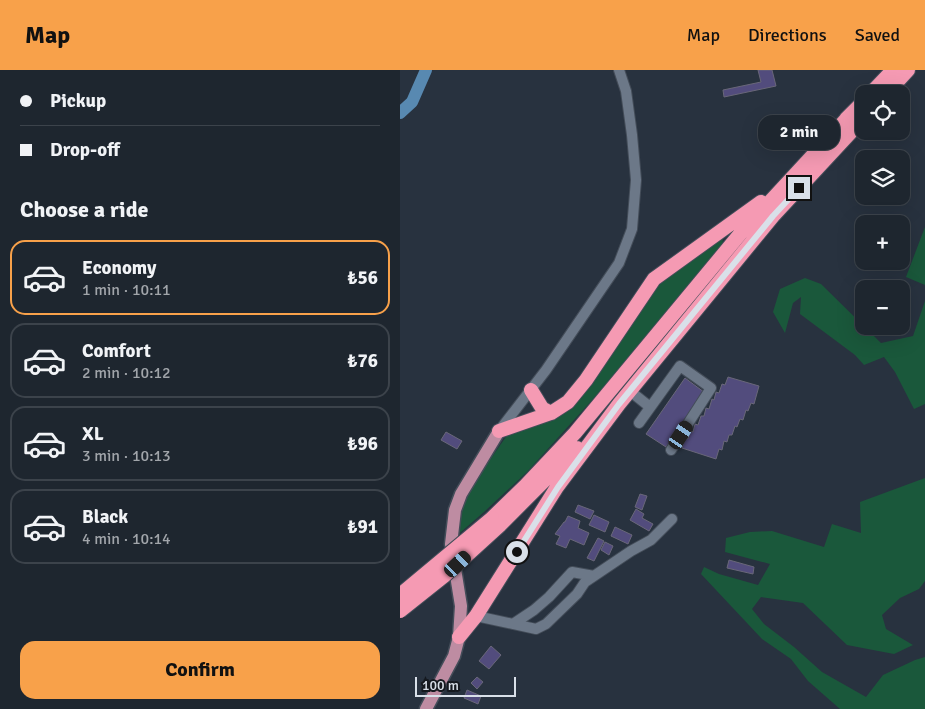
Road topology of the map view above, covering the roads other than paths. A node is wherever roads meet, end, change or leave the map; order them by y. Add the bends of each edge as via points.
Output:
1 (620, 70) edge
2 (893, 70) edge
3 (908, 70) edge
4 (879, 85) edge
5 (894, 85) edge
6 (855, 118) edge
7 (855, 118) edge
8 (855, 118) edge
9 (531, 390) junction
10 (630, 391) junction
11 (619, 404) junction
12 (650, 407) junction
13 (551, 413) junction
14 (639, 423) dead end
15 (499, 431) junction
16 (671, 450) dead end
17 (672, 519) dead end
18 (495, 522) junction
19 (594, 576) junction
20 (400, 595) edge
21 (400, 611) edge
22 (476, 616) junction
23 (514, 624) junction
24 (459, 637) junction
25 (418, 709) edge
26 (426, 709) edge

1 - 9 street via 626,91 636,180 632,229 619,263
2 - 4 highway
3 - 5 highway
6 - 10 highway
7 - 13 highway via 774,193 654,279 586,380 568,402
8 - 18 highway via 740,234 575,433
9 - 13 highway via 542,408
9 - 15 street
10 - 11 highway
10 - 12 street
11 - 18 highway via 564,462
11 - 22 highway via 558,487
12 - 14 street
12 - 16 street via 680,366 711,388
13 - 15 highway
15 - 24 main road via 461,494 455,510 451,544 461,606
17 - 19 street via 651,540
18 - 20 highway, bridge
18 - 21 highway, bridge via 444,576
19 - 23 street via 572,572 549,597
19 - 23 street via 546,624 536,628
22 - 23 street
22 - 24 highway
24 - 25 main road
24 - 26 main road via 454,656

